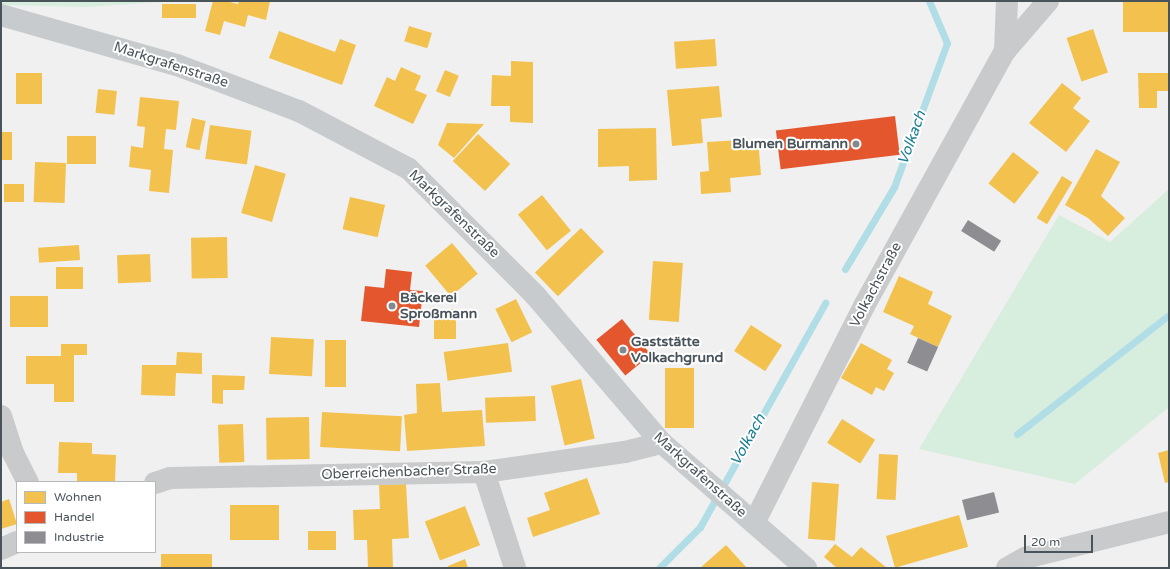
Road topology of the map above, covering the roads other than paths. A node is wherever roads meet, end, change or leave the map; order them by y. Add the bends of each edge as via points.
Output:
1 (1007, 1) edge
2 (1048, 1) edge
3 (1, 15) edge
4 (1005, 51) junction
5 (1, 416) edge
6 (662, 443) junction
7 (484, 472) junction
8 (27, 481) edge
9 (156, 483) edge
10 (749, 519) junction
11 (1169, 522) edge
12 (16, 542) edge
13 (1, 549) edge
14 (515, 568) edge
15 (806, 568) edge
16 (1007, 568) edge

1 - 4 street, Volkachstraße
2 - 4 street, Volkachstraße
3 - 6 main road, Markgrafenstraße via 178,65 299,111 410,169 535,295
4 - 10 street, Volkachstraße
5 - 8 street via 13,453
6 - 7 street, Oberreichenbacher Straße via 625,452
6 - 10 main road, Markgrafenstraße
7 - 9 street, Oberreichenbacher Straße via 170,478
7 - 14 street
10 - 15 main road, Markgrafenstraße
11 - 16 street via 1025,558
12 - 13 street

